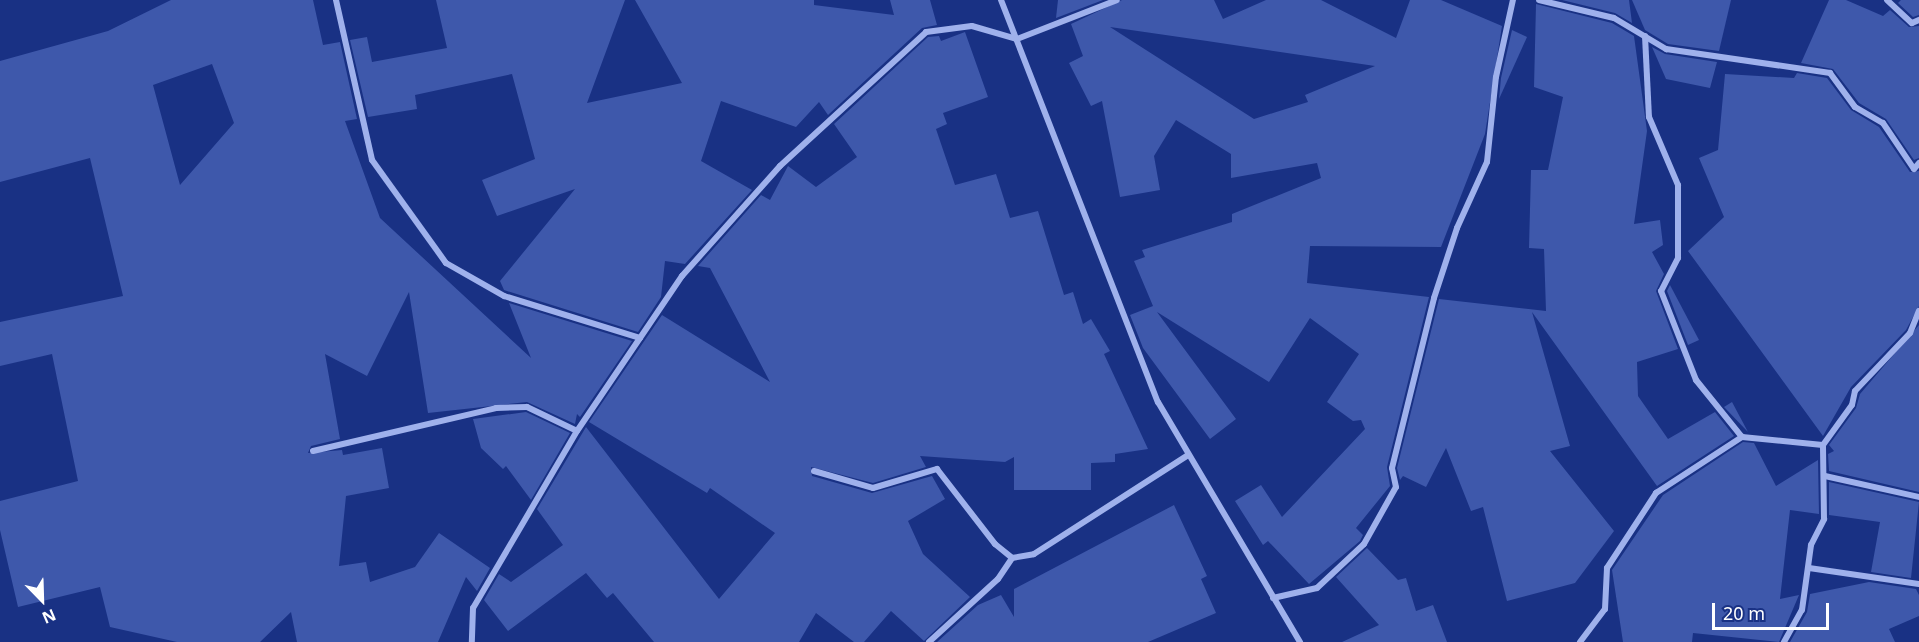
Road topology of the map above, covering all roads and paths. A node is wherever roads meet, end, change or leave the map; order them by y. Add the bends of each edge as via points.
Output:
1 (336, 0) edge
2 (1001, 0) edge
3 (1117, 0) edge
4 (1513, 0) edge
5 (1539, 0) edge
6 (1887, 0) edge
7 (1919, 20) edge
8 (1645, 36) junction
9 (1017, 39) junction
10 (1919, 163) edge
11 (1919, 311) edge
12 (640, 338) junction
13 (577, 431) junction
14 (1742, 437) junction
15 (1823, 445) junction
16 (314, 451) dead end
17 (1188, 455) junction
18 (814, 471) dead end
19 (1825, 476) junction
20 (1919, 497) edge
21 (1012, 558) junction
22 (1809, 568) junction
23 (1919, 585) edge
24 (1273, 598) junction
25 (472, 642) edge
26 (929, 642) edge
27 (1300, 642) edge
28 (1580, 642) edge
29 (1784, 642) edge

1 - 12 street via 372,160 446,263 504,296
2 - 9 street
3 - 9 street
4 - 24 street via 1496,76 1487,162 1456,228 1434,298 1394,459 1396,487 1364,544 1317,588
5 - 8 street via 1614,18
6 - 7 street via 1912,23
8 - 10 street via 1666,49 1830,74 1855,107 1883,123 1914,169
8 - 14 street via 1649,117 1678,185 1678,258 1661,291 1696,380
9 - 12 street via 972,26 926,32 780,166 682,276
9 - 17 street via 1158,402
11 - 15 street via 1910,333 1855,391 1852,405
12 - 13 street
13 - 16 street via 527,407 496,408
13 - 25 street via 473,608
14 - 15 street
14 - 28 street via 1656,493 1637,515 1606,568 1605,609
15 - 19 street
17 - 21 street via 1034,554
17 - 24 street
18 - 21 street via 873,488 937,469 995,544
19 - 20 street
19 - 22 street via 1824,519 1811,545
21 - 26 street via 998,579
22 - 23 street
22 - 29 street via 1802,610
24 - 27 street

